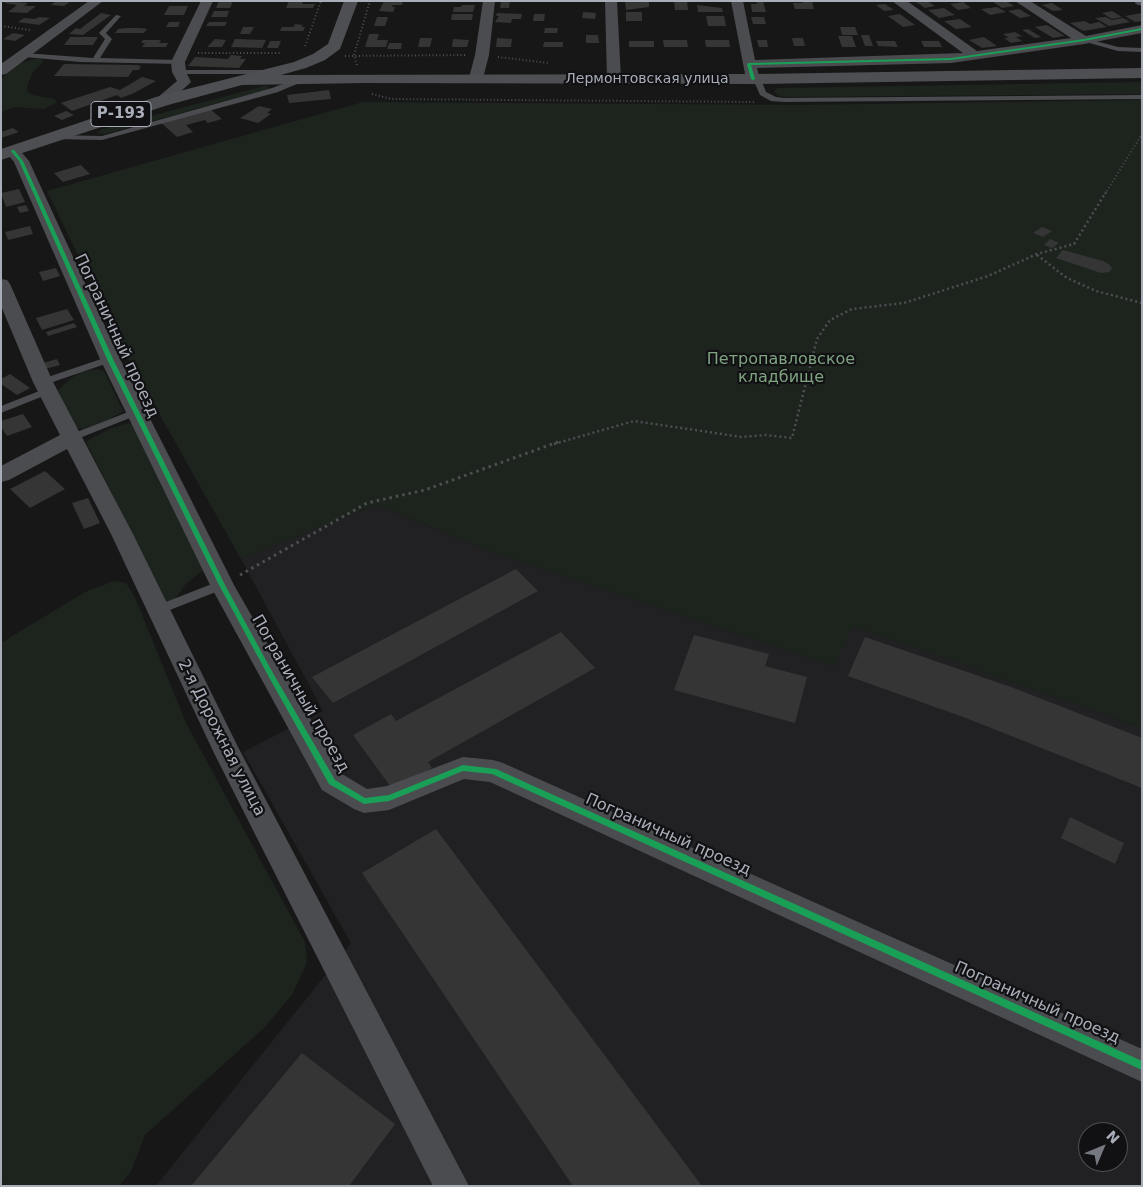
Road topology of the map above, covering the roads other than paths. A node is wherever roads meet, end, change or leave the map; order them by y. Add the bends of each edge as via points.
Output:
1 (97, 1) edge
2 (208, 1) edge
3 (350, 1) edge
4 (489, 1) edge
5 (610, 1) edge
6 (737, 1) edge
7 (898, 1) edge
8 (1021, 1) edge
9 (118, 16) dead end
10 (1142, 29) edge
11 (1084, 40) junction
12 (1142, 50) edge
13 (329, 53) junction
14 (24, 55) junction
15 (975, 56) junction
16 (95, 60) junction
17 (180, 62) junction
18 (1, 71) edge
19 (272, 72) junction
20 (1142, 73) edge
21 (753, 74) junction
22 (307, 78) junction
23 (365, 78) junction
24 (476, 78) junction
25 (614, 79) junction
26 (243, 80) junction
27 (1142, 97) edge
28 (162, 101) junction
29 (50, 137) junction
30 (7, 153) edge
31 (1, 284) edge
32 (110, 359) junction
33 (45, 387) junction
34 (1, 410) edge
35 (136, 412) junction
36 (73, 438) junction
37 (1, 475) edge
38 (222, 585) junction
39 (157, 610) junction
40 (1142, 1066) edge
41 (452, 1186) edge

1 - 14 street
2 - 17 street
3 - 13 main road
4 - 24 street
5 - 25 street
6 - 21 street
7 - 15 street
8 - 11 street
9 - 16 lane via 102,33 109,39
10 - 11 street
11 - 12 lane via 1118,49
11 - 15 street
13 - 19 main road
13 - 23 main road via 342,71
14 - 16 lane
14 - 18 street
15 - 21 street
16 - 17 lane
17 - 19 lane
17 - 28 street via 184,82
19 - 26 main road
20 - 21 main road, Лермонтовская улица
21 - 25 main road, Лермонтовская улица
21 - 27 lane via 763,94 774,100
22 - 23 main road, Лермонтовская улица
22 - 26 main road, Лермонтовская улица
22 - 29 lane via 275,90 102,138
23 - 24 main road, Лермонтовская улица
24 - 25 main road, Лермонтовская улица
26 - 28 main road, Р-193
28 - 29 main road, Р-193
29 - 30 main road, Р-193
30 - 32 street, Пограничный проезд via 21,161
31 - 33 street, 2-я Дорожная улица
32 - 33 lane
32 - 35 street, Пограничный проезд
33 - 34 lane
33 - 36 street, 2-я Дорожная улица
35 - 36 lane
35 - 38 street, Пограничный проезд
36 - 37 street
36 - 39 street, 2-я Дорожная улица
38 - 39 lane
38 - 40 street, Пограничный проезд via 332,782 364,801 389,798 463,768 493,771
39 - 41 street, 2-я Дорожная улица via 228,755

